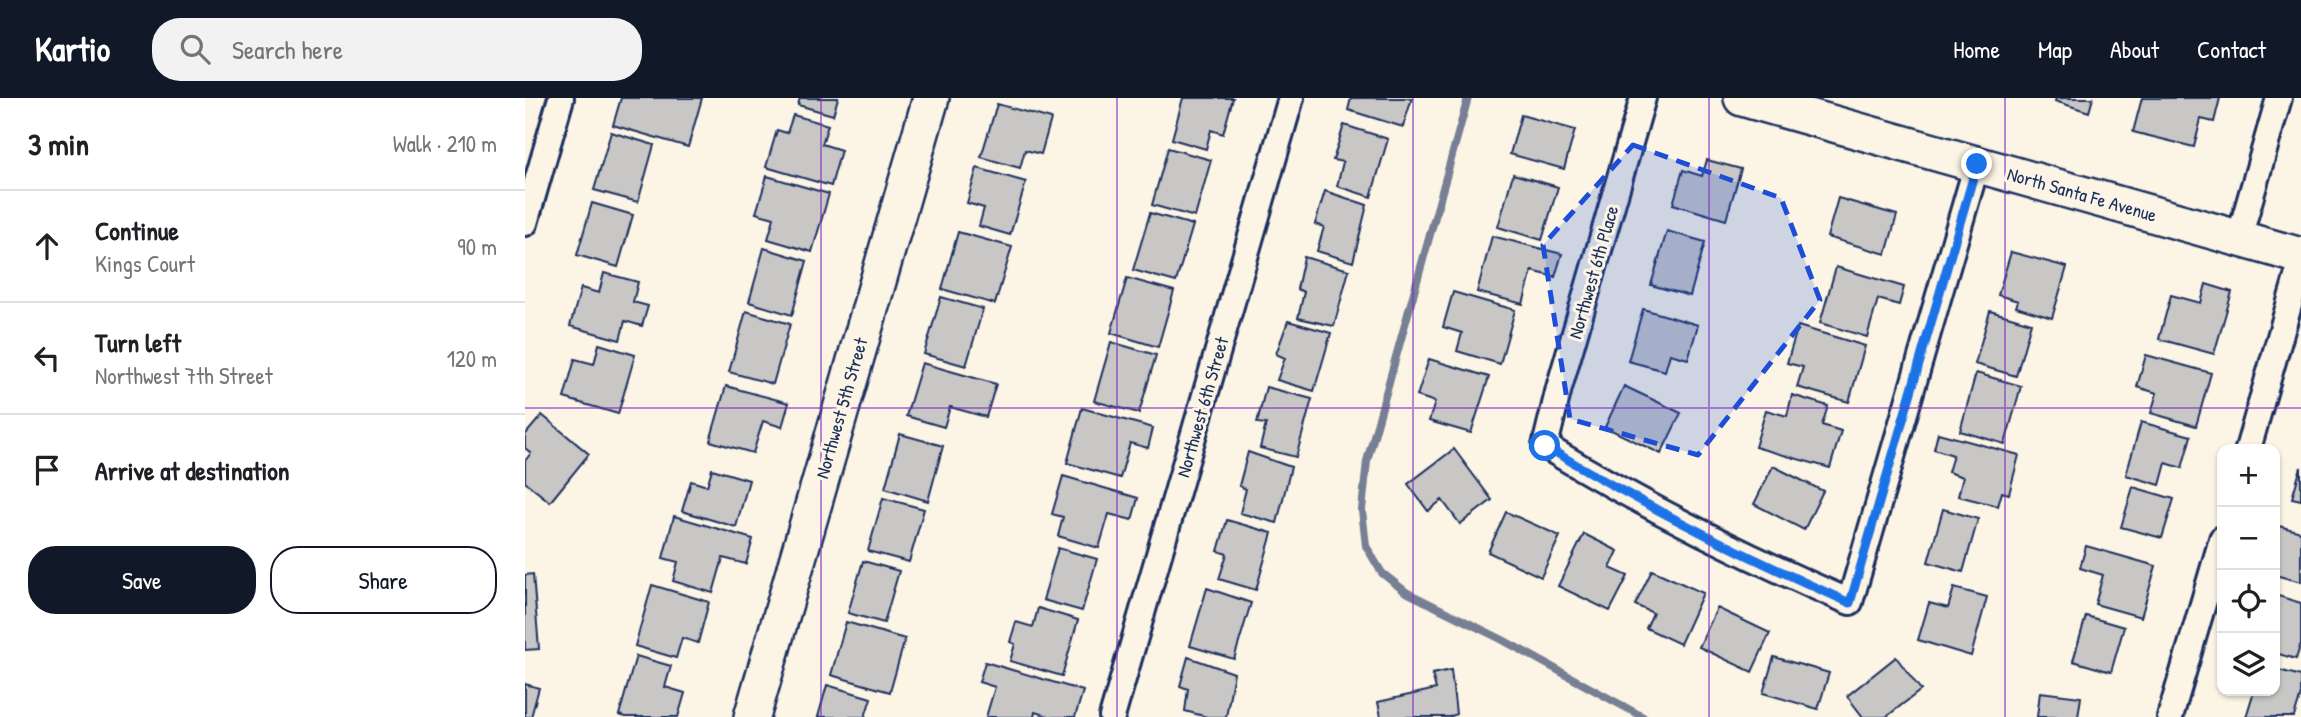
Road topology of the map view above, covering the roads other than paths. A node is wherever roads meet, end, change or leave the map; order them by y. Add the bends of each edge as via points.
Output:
1 (561, 98) edge
2 (931, 98) edge
3 (1291, 98) edge
4 (1643, 98) edge
5 (1742, 98) edge
6 (2279, 98) edge
7 (1977, 164) junction
8 (525, 223) edge
9 (2239, 239) junction
10 (2301, 256) edge
11 (2301, 263) edge
12 (2249, 444) edge
13 (2217, 556) edge
14 (752, 717) edge
15 (1112, 717) edge
16 (2170, 717) edge

1 - 8 street
2 - 14 street, Northwest 5th Street
3 - 15 street, Northwest 6th Street
4 - 7 street, Northwest 6th Place via 1545,446 1704,533 1850,603
5 - 7 street, North Santa Fe Avenue
6 - 9 street
7 - 9 street, North Santa Fe Avenue
9 - 10 street, North Santa Fe Avenue
11 - 12 street
13 - 16 street

